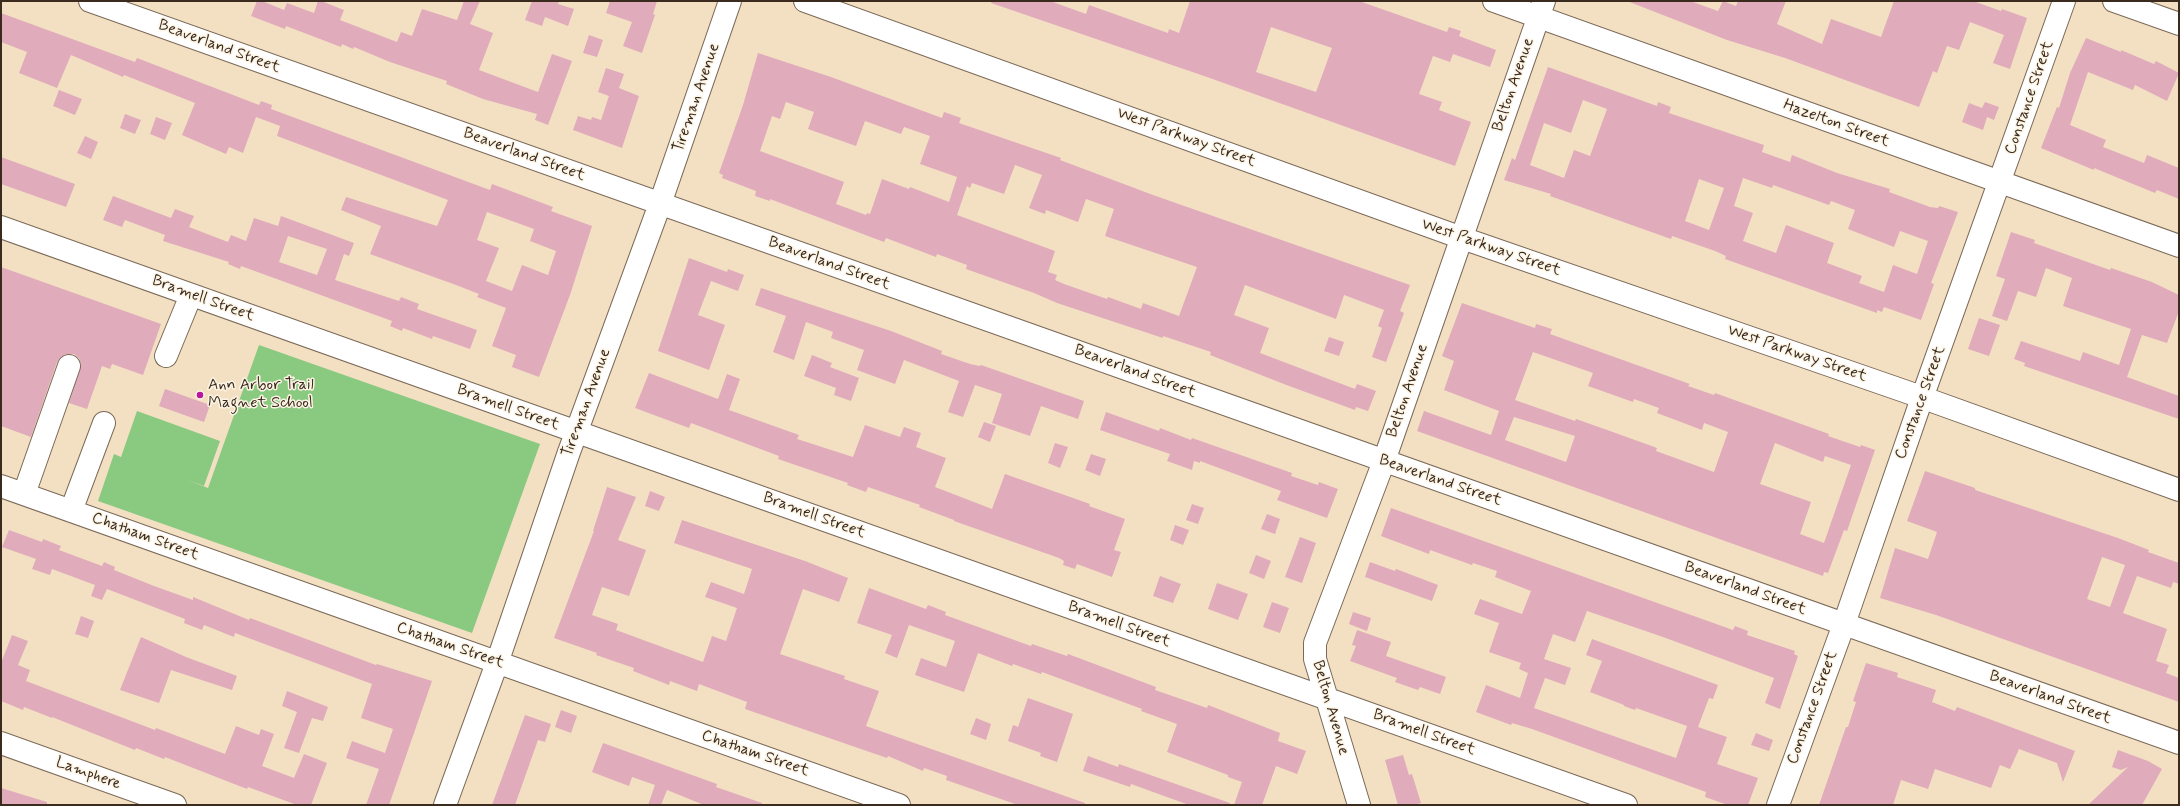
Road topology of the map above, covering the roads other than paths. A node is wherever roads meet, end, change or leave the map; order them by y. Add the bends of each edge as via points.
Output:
1 (90, 1) edge
2 (730, 1) edge
3 (805, 1) edge
4 (1494, 1) edge
5 (2064, 1) edge
6 (2114, 1) edge
7 (1541, 9) edge
8 (2179, 24) edge
9 (2000, 183) junction
10 (660, 204) junction
11 (1, 227) edge
12 (1462, 238) junction
13 (2179, 246) edge
14 (191, 294) junction
15 (166, 356) dead end
16 (69, 366) dead end
17 (1922, 398) junction
18 (104, 423) dead end
19 (576, 432) junction
20 (1384, 461) junction
21 (1, 486) edge
22 (2179, 490) edge
23 (24, 494) junction
24 (71, 511) junction
25 (1844, 624) junction
26 (497, 663) junction
27 (1327, 699) junction
28 (1, 743) edge
29 (2179, 743) edge
30 (175, 805) edge
31 (445, 805) edge
32 (899, 805) edge
33 (1359, 805) edge
34 (1626, 805) edge
35 (1778, 805) edge

1 - 10 street, Beaverland Street
2 - 10 street, Tireman Avenue
3 - 12 street, West Parkway Street
4 - 7 street, Hazelton Street
5 - 9 street, Constance Street
6 - 8 street
7 - 9 street, Hazelton Street
7 - 12 street, Belton Avenue
9 - 13 street, Hazelton Street
9 - 17 street, Constance Street
10 - 19 street, Tireman Avenue
10 - 20 street, Beaverland Street
11 - 14 street, Bramell Street
12 - 17 street, West Parkway Street
12 - 20 street, Belton Avenue
14 - 15 street
14 - 19 street, Bramell Street
16 - 23 street
17 - 22 street, West Parkway Street
17 - 25 street, Constance Street
18 - 24 street
19 - 26 street, Tireman Avenue
19 - 27 street, Bramell Street
20 - 25 street, Beaverland Street
20 - 27 street, Belton Avenue via 1314,643 1315,659
21 - 23 street, Chatham Street
23 - 24 street, Chatham Street
24 - 26 street, Chatham Street
25 - 29 street, Beaverland Street
25 - 35 street, Constance Street
26 - 31 street, Tireman Avenue
26 - 32 street, Chatham Street
27 - 33 street, Belton Avenue
27 - 34 street, Bramell Street
28 - 30 street, Lamphere

